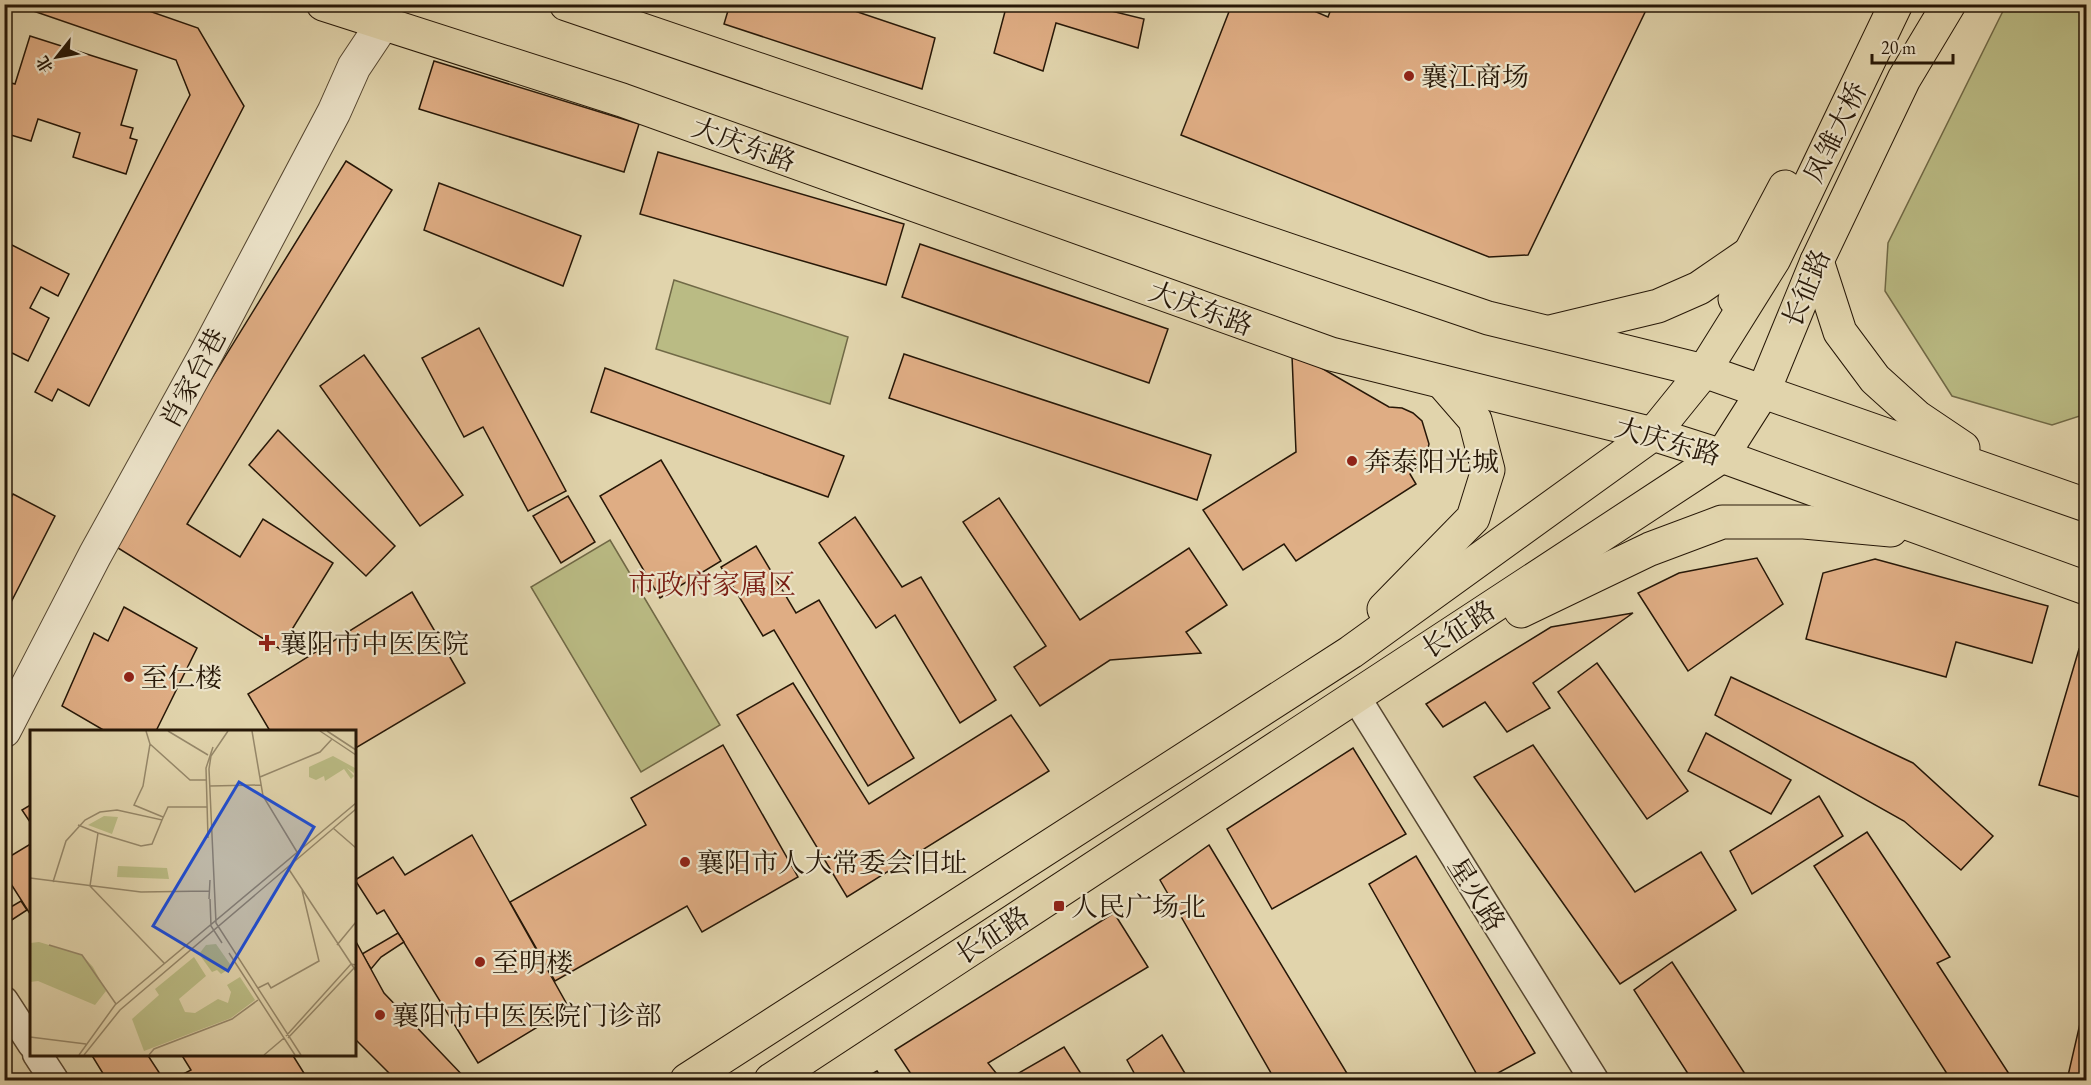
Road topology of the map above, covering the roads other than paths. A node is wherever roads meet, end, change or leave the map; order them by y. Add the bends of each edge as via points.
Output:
1 (323, 4) edge
2 (566, 4) edge
3 (1873, 4) edge
4 (1896, 4) edge
5 (1933, 4) edge
6 (1949, 4) edge
7 (612, 11) edge
8 (382, 25) junction
9 (1904, 79) junction
10 (1762, 256) junction
11 (1817, 261) junction
12 (1548, 333) junction
13 (1704, 370) junction
14 (1442, 382) junction
15 (1764, 390) junction
16 (1653, 434) junction
17 (1722, 456) junction
18 (2008, 477) junction
19 (2086, 505) edge
20 (1933, 534) junction
21 (2086, 588) edge
22 (1351, 652) junction
23 (1362, 707) junction
24 (4, 731) edge
25 (1242, 771) junction
26 (4, 1001) edge
27 (30, 1041) edge
28 (38, 1055) edge
29 (54, 1080) edge
30 (687, 1080) edge
31 (771, 1080) edge
32 (1594, 1080) edge

1 - 8 main road, 大庆东路
2 - 7 main road
3 - 10 main road, 长征路
4 - 10 main road, 凤雏大桥
5 - 9 main road, 凤雏大桥
6 - 9 main road, 长征路
7 - 12 main road via 1488,318
8 - 14 main road, 大庆东路 via 622,100 1331,354
8 - 24 street, 肖家台巷 via 354,67
9 - 11 main road, 长征路
10 - 12 main road via 1658,306
10 - 13 main road, 长征路
11 - 15 main road, 长征路
11 - 18 main road via 1840,332 1875,379 1917,417
12 - 13 main road
13 - 15 main road
13 - 16 main road, 长征路
14 - 16 main road, 大庆东路
14 - 22 main road via 1475,420 1488,470 1473,518 1374,620
15 - 17 main road, 长征路
15 - 18 main road
16 - 17 main road, 大庆东路
16 - 22 main road, 长征路
17 - 20 main road, 大庆东路
17 - 25 main road, 长征路
18 - 19 main road
20 - 21 main road, 大庆东路
20 - 23 main road via 1804,522 1722,522 1550,594 1450,650
22 - 30 main road, 长征路
23 - 25 main road via 1287,755
23 - 32 street, 星火路
25 - 31 main road, 长征路
26 - 27 street
28 - 29 street

